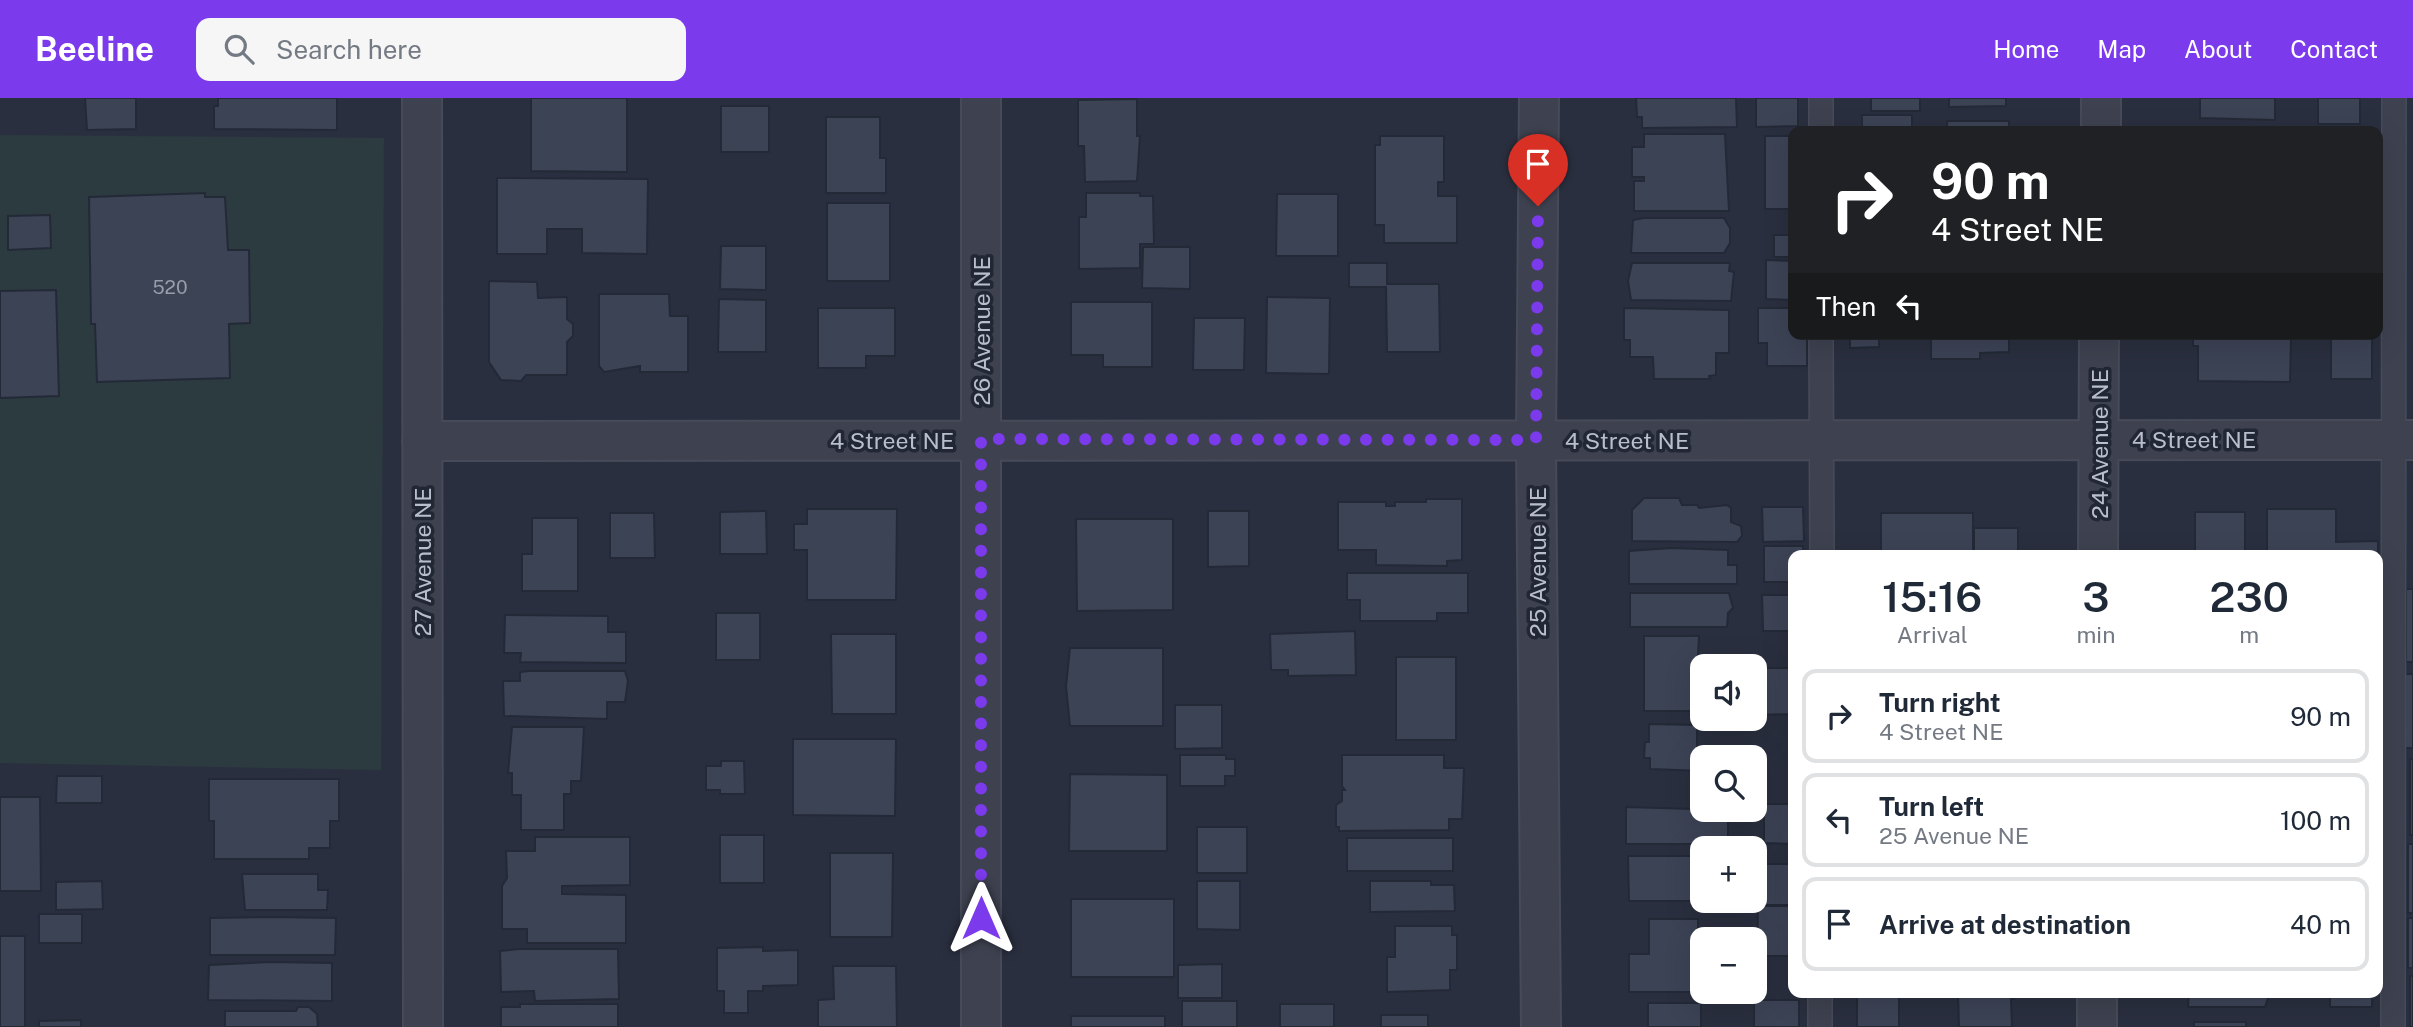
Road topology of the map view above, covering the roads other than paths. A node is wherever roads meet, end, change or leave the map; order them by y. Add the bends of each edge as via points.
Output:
1 (422, 98) edge
2 (981, 98) edge
3 (1539, 98) edge
4 (1821, 98) edge
5 (2101, 98) edge
6 (2394, 98) edge
7 (1821, 126) edge
8 (2101, 126) edge
9 (1821, 340) edge
10 (2099, 340) edge
11 (981, 439) junction
12 (1822, 439) junction
13 (2098, 439) junction
14 (1536, 440) junction
15 (2404, 440) edge
16 (422, 441) junction
17 (1822, 550) edge
18 (2098, 550) edge
19 (1820, 998) edge
20 (2097, 998) edge
21 (423, 1027) edge
22 (981, 1027) edge
23 (1541, 1027) edge
24 (1820, 1027) edge
25 (2097, 1027) edge
26 (2393, 1027) edge

1 - 16 street, 27 Avenue NE
2 - 11 street, 26 Avenue NE
3 - 14 street, 25 Avenue NE
4 - 7 lane
5 - 8 street
6 - 15 lane
9 - 12 lane
10 - 13 street, 24 Avenue NE
11 - 14 street, 4 Street NE
11 - 16 street, 4 Street NE
11 - 22 street, 26 Avenue NE
12 - 13 street, 4 Street NE
12 - 14 street, 4 Street NE
12 - 17 lane
13 - 15 street, 4 Street NE
13 - 18 street, 24 Avenue NE
14 - 23 street, 25 Avenue NE
15 - 26 lane
16 - 21 street, 27 Avenue NE
19 - 24 lane
20 - 25 street

